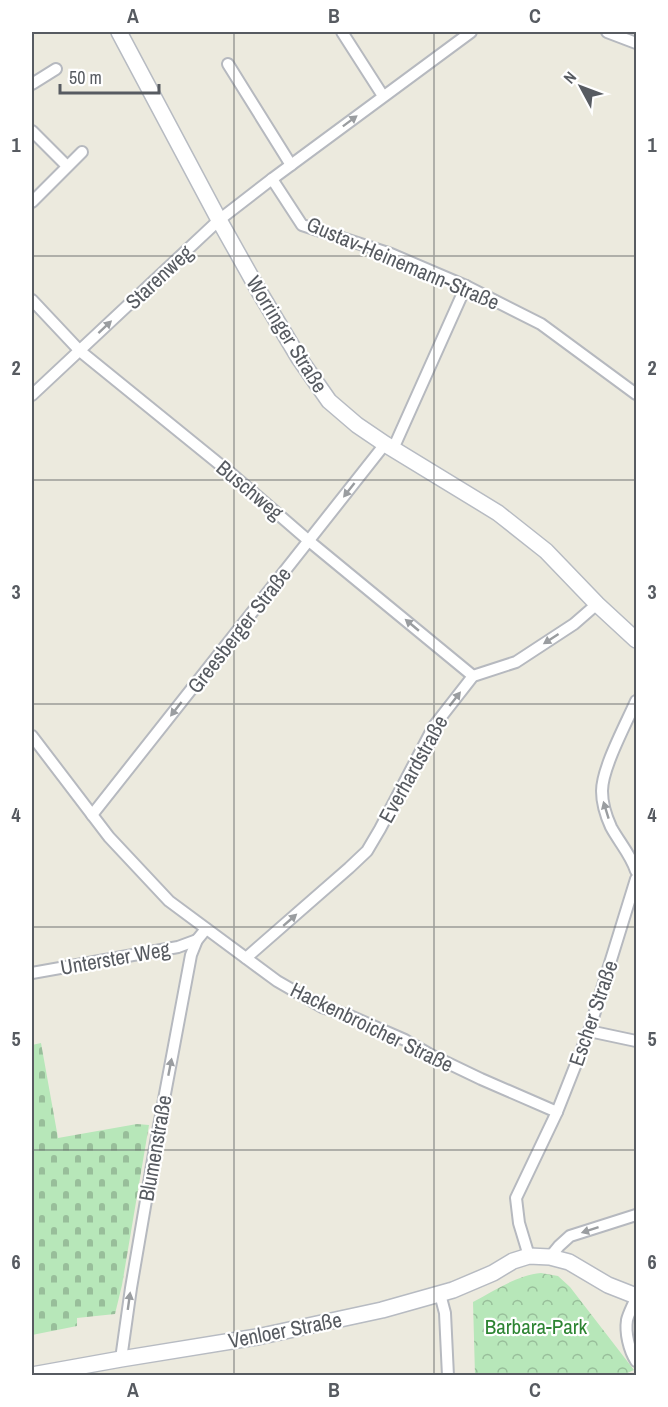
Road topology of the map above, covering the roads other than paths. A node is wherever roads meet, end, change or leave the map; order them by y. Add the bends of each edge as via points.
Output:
1 (119, 32) edge
2 (342, 32) edge
3 (471, 32) edge
4 (607, 32) edge
5 (636, 43) edge
6 (228, 64) dead end
7 (56, 69) dead end
8 (32, 84) edge
9 (383, 96) junction
10 (32, 131) edge
11 (82, 152) dead end
12 (291, 165) junction
13 (67, 166) junction
14 (272, 179) junction
15 (32, 202) edge
16 (219, 220) junction
17 (466, 286) junction
18 (32, 300) edge
19 (80, 351) junction
20 (636, 394) edge
21 (32, 395) edge
22 (389, 447) junction
23 (309, 541) junction
24 (597, 604) junction
25 (636, 640) edge
26 (473, 676) junction
27 (636, 701) edge
28 (32, 736) edge
29 (92, 815) junction
30 (635, 864) edge
31 (636, 879) edge
32 (206, 929) junction
33 (197, 940) junction
34 (246, 958) junction
35 (32, 973) edge
36 (589, 1031) junction
37 (636, 1041) edge
38 (557, 1112) junction
39 (636, 1215) edge
40 (529, 1256) junction
41 (550, 1257) junction
42 (440, 1294) junction
43 (636, 1297) edge
44 (121, 1359) junction
45 (636, 1361) edge
46 (32, 1375) edge
47 (448, 1376) edge

1 - 16 main road, Worringer Straße
2 - 9 street
3 - 9 street, Starenweg
4 - 5 street
6 - 12 street
7 - 8 street
12 -> 9 street, Starenweg
10 - 13 street
11 - 13 street
12 - 14 street, Starenweg
13 - 15 street
14 - 16 street, Starenweg
14 - 17 street, Gustav-Heinemann-Straße via 302,225 391,254
19 -> 16 street, Starenweg
16 - 22 main road, Worringer Straße via 299,358 330,401
17 - 20 street, Gustav-Heinemann-Straße via 541,324
17 - 22 street, Greesberger Straße
18 - 19 street, Buschweg
19 - 21 street, Starenweg
19 - 23 street, Buschweg
22 -> 23 street, Greesberger Straße
22 - 24 main road, Worringer Straße via 498,513 546,551
26 -> 23 street, Buschweg
23 -> 29 street, Greesberger Straße
24 - 25 main road, Worringer Straße
24 -> 26 street via 516,662
34 -> 26 street, Everhardstraße via 367,851 434,726
30 -> 27 street via 610,825 602,789
28 - 29 street, Hackenbroicher Straße
29 - 32 street, Hackenbroicher Straße via 169,901
31 - 36 street, Escher Straße
32 - 33 street
32 - 34 street, Hackenbroicher Straße
33 - 35 street, Unterster Weg
44 -> 33 street, Blumenstraße via 156,1142
34 - 38 street, Hackenbroicher Straße via 322,1007 405,1040
36 - 37 street
36 - 38 street, Escher Straße
38 - 40 street, Escher Straße via 516,1198
39 -> 41 street via 570,1236
40 - 41 main road
40 - 42 main road, Venloer Straße
41 - 43 main road via 570,1262
42 - 44 main road, Venloer Straße via 287,1331
42 - 47 street via 445,1313
43 - 45 street via 627,1320 628,1342
44 - 46 main road, Venloer Straße

